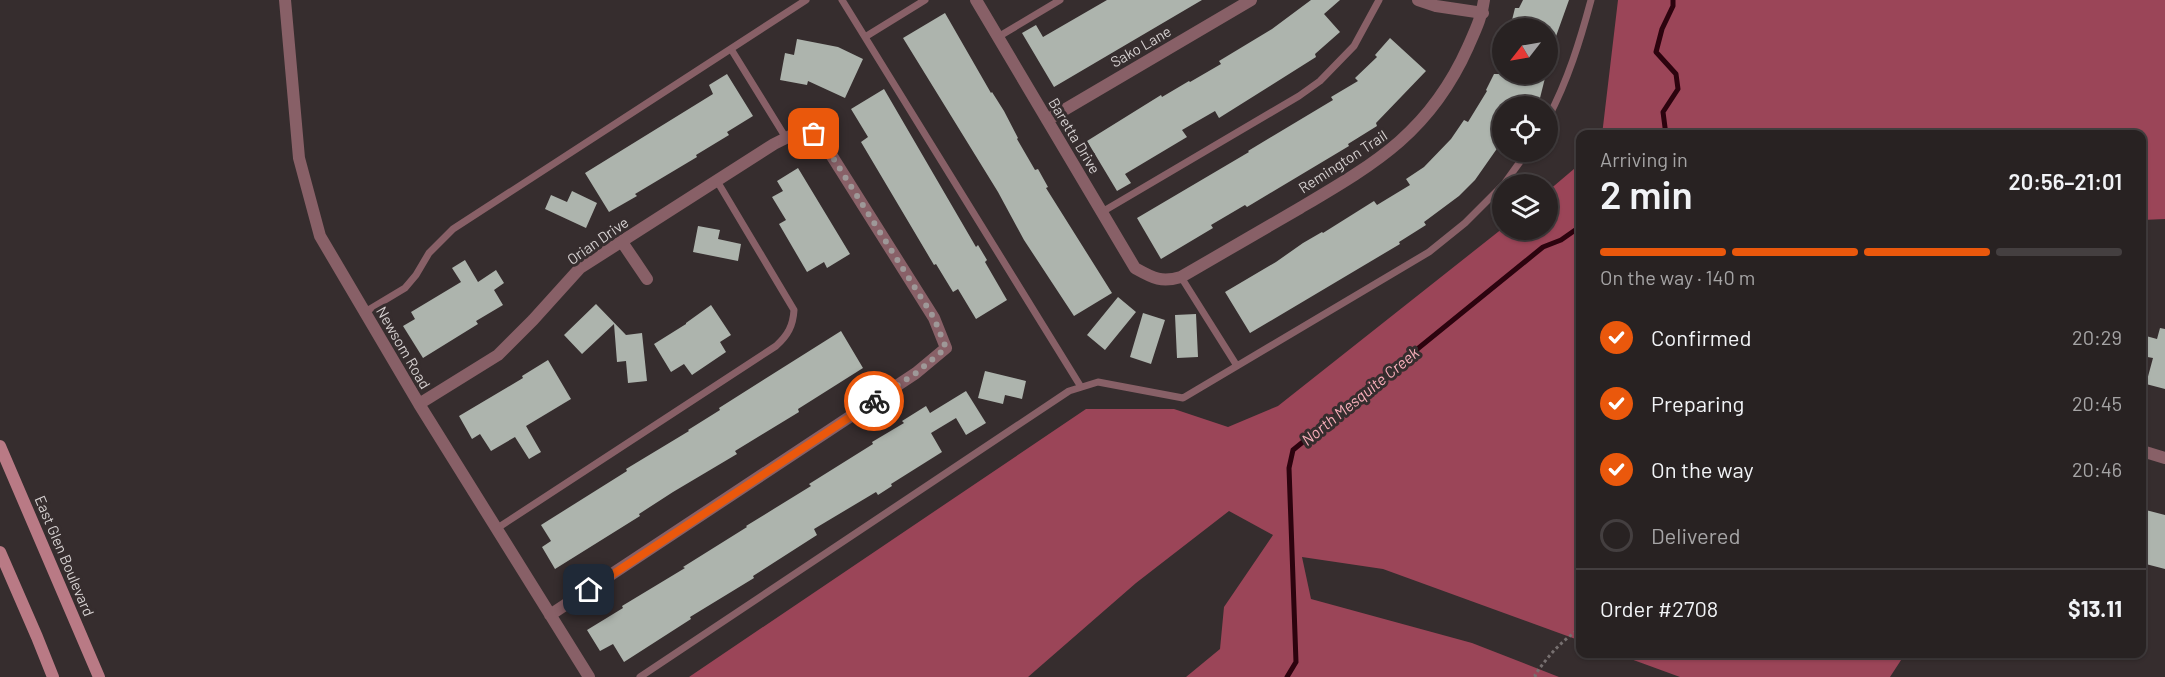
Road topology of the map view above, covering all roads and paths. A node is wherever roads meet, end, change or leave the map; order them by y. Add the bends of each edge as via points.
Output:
1 (285, 0) edge
2 (806, 0) edge
3 (842, 0) edge
4 (925, 0) edge
5 (976, 0) edge
6 (1060, 0) edge
7 (1251, 0) edge
8 (1379, 0) edge
9 (1418, 0) edge
10 (1484, 0) edge
11 (1591, 0) edge
12 (1483, 13) junction
13 (865, 37) junction
14 (998, 37) junction
15 (731, 49) junction
16 (1558, 99) edge
17 (1047, 120) junction
18 (786, 138) junction
19 (717, 181) junction
20 (1492, 196) edge
21 (1102, 212) junction
22 (622, 242) junction
23 (1181, 277) junction
24 (1154, 278) joint
25 (647, 279) dead end
26 (365, 312) junction
27 (1237, 366) junction
28 (1081, 387) junction
29 (419, 404) junction
30 (0, 446) edge
31 (2146, 452) edge
32 (2165, 458) edge
33 (496, 529) junction
34 (0, 552) edge
35 (550, 615) junction
36 (1576, 632) edge
37 (53, 677) edge
38 (99, 677) edge
39 (588, 677) edge
40 (640, 677) edge
41 (1536, 677) edge

1 - 26 street, Newsom Road via 299,158 306,188 320,236
2 - 15 lane
3 - 13 lane
4 - 13 lane
5 - 14 street, Baretta Drive
6 - 14 lane
7 - 17 street, Sako Lane
8 - 21 lane via 1354,46 1320,81
9 - 12 street
10 - 12 street, Remington Trail
11 - 16 lane via 1580,44
12 - 23 street, Remington Trail via 1457,71 1401,142 1368,167
13 - 28 lane
14 - 17 street, Baretta Drive
15 - 18 lane
15 - 26 lane via 453,229 429,253 405,288
17 - 21 street, Baretta Drive
18 - 19 street, Orian Drive
18 - 35 street, Orian Drive via 814,134 830,153 934,318 946,348 916,373
19 - 22 street, Orian Drive
19 - 33 lane via 794,310 786,337
20 - 27 lane via 1429,252
21 - 24 street, Baretta Drive via 1135,268
22 - 25 street
22 - 29 street, Orian Drive via 580,268 498,356
23 - 24 street, Remington Trail via 1169,281
23 - 27 lane
26 - 29 street, Newsom Road
27 - 28 lane via 1183,398 1098,382
28 - 40 lane via 1069,391
29 - 33 street, Newsom Road
30 - 38 main road, East Glen Boulevard
31 - 32 street
33 - 35 street, Newsom Road
34 - 37 main road
35 - 39 street, Newsom Road
36 - 41 path via 1542,663

